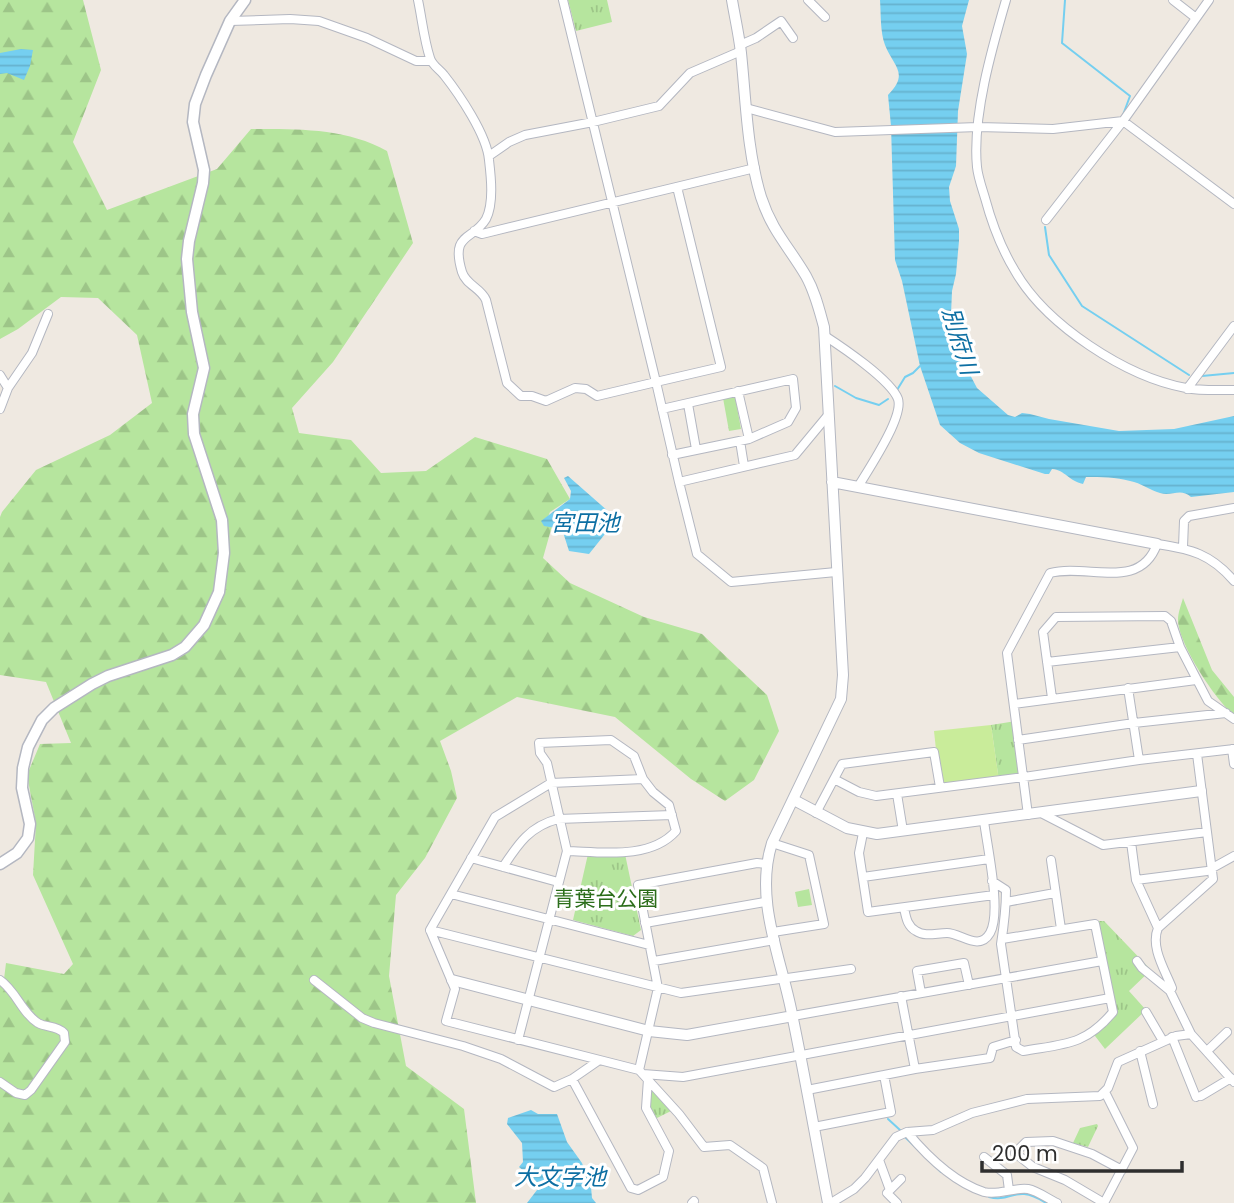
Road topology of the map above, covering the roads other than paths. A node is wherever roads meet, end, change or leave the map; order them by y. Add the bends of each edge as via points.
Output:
1 (245, 0) edge
2 (418, 0) edge
3 (563, 0) edge
4 (732, 0) edge
5 (808, 0) edge
6 (1006, 0) edge
7 (1172, 0) edge
8 (1209, 0) edge
9 (825, 17) dead end
10 (1196, 18) junction
11 (230, 22) junction
12 (793, 38) dead end
13 (740, 48) junction
14 (430, 61) junction
15 (746, 108) junction
16 (1123, 121) junction
17 (593, 122) junction
18 (978, 127) junction
19 (489, 156) junction
20 (755, 168) junction
21 (677, 187) junction
22 (612, 202) junction
23 (1234, 204) edge
24 (1046, 220) dead end
25 (474, 230) junction
26 (48, 314) dead end
27 (1234, 326) edge
28 (825, 336) junction
29 (0, 375) edge
30 (656, 383) junction
31 (8, 388) junction
32 (1187, 388) junction
33 (1234, 390) edge
34 (738, 391) junction
35 (688, 404) junction
36 (662, 409) junction
37 (0, 410) edge
38 (828, 414) junction
39 (745, 440) junction
40 (696, 449) junction
41 (672, 455) junction
42 (744, 466) junction
43 (679, 482) junction
44 (832, 482) junction
45 (858, 487) junction
46 (1234, 508) edge
47 (1157, 544) junction
48 (1183, 547) junction
49 (836, 572) junction
50 (1234, 581) edge
51 (1180, 647) junction
52 (1047, 662) junction
53 (1196, 680) junction
54 (1128, 688) junction
55 (1052, 698) junction
56 (1014, 704) junction
57 (1230, 716) edge
58 (1134, 723) junction
59 (1018, 740) junction
60 (1233, 749) edge
61 (1197, 754) junction
62 (1139, 760) junction
63 (1234, 764) edge
64 (1024, 778) junction
65 (643, 779) junction
66 (834, 779) junction
67 (551, 783) junction
68 (940, 787) junction
69 (1201, 791) junction
70 (897, 794) junction
71 (794, 800) junction
72 (816, 813) junction
73 (1043, 814) junction
74 (672, 815) junction
75 (1028, 815) junction
76 (558, 819) junction
77 (984, 821) junction
78 (903, 831) junction
79 (1207, 832) junction
80 (863, 833) junction
81 (1130, 842) junction
82 (772, 843) junction
83 (567, 851) junction
84 (1234, 856) edge
85 (471, 858) junction
86 (989, 859) junction
87 (1051, 860) dead end
88 (0, 864) edge
89 (765, 864) junction
90 (502, 867) junction
91 (1212, 867) junction
92 (863, 877) junction
93 (1136, 880) junction
94 (992, 881) junction
95 (558, 882) junction
96 (1055, 893) junction
97 (451, 894) junction
98 (994, 895) junction
99 (765, 902) junction
100 (1006, 902) junction
101 (904, 908) junction
102 (549, 919) junction
103 (645, 923) junction
104 (1158, 928) junction
105 (1060, 929) junction
106 (430, 930) junction
107 (774, 936) junction
108 (1002, 939) junction
109 (649, 945) junction
110 (539, 958) junction
111 (654, 961) junction
112 (1102, 961) junction
113 (1138, 961) dead end
114 (851, 969) dead end
115 (784, 978) junction
116 (1007, 979) junction
117 (0, 980) edge
118 (314, 980) dead end
119 (452, 981) junction
120 (969, 985) junction
121 (658, 988) junction
122 (1170, 991) junction
123 (920, 993) junction
124 (901, 996) junction
125 (1110, 998) junction
126 (528, 1000) junction
127 (1146, 1012) dead end
128 (793, 1016) junction
129 (1012, 1016) junction
130 (649, 1031) junction
131 (1227, 1032) dead end
132 (1191, 1034) junction
133 (908, 1035) junction
134 (1172, 1037) junction
135 (518, 1040) junction
136 (1016, 1040) junction
137 (1163, 1041) junction
138 (1140, 1051) junction
139 (1207, 1051) junction
140 (799, 1055) junction
141 (598, 1061) junction
142 (915, 1069) junction
143 (643, 1074) junction
144 (884, 1075) junction
145 (572, 1079) junction
146 (1232, 1080) edge
147 (0, 1082) edge
148 (807, 1090) junction
149 (1105, 1092) junction
150 (1153, 1104) dead end
151 (814, 1128) junction
152 (907, 1132) junction
153 (984, 1157) dead end
154 (879, 1160) junction
155 (1122, 1170) junction
156 (901, 1179) dead end
157 (890, 1190) junction
158 (1009, 1190) junction
159 (772, 1203) edge
160 (830, 1203) edge
161 (897, 1203) edge
162 (1058, 1203) edge
163 (1104, 1203) edge

1 - 11 main road
2 - 14 street
3 - 17 street
4 - 13 street
5 - 9 street
6 - 18 street via 986,71
7 - 10 street
8 - 10 street
10 - 16 street
11 - 14 street via 312,20 416,61
11 - 88 main road via 195,104 193,122 204,170 187,260 204,368 193,414 194,434 224,536 219,592 204,625 184,647 92,684 42,720 23,768 28,838 17,853
12 - 13 street via 781,21
13 - 15 street
13 - 17 street via 690,73 659,106
14 - 19 street via 444,75
15 - 18 street via 835,132
15 - 20 street
16 - 18 street via 1053,129
16 - 23 street
16 - 24 street
17 - 19 street via 525,135
17 - 22 street
18 - 32 street via 977,167 993,227 1016,274 1050,314 1104,357 1147,377
19 - 25 street via 489,209
20 - 21 street
20 - 28 street via 768,217 815,294
21 - 22 street
21 - 30 street via 721,368
22 - 25 street via 482,234
22 - 30 street
25 - 30 street via 464,237 459,250 461,269 484,295 507,383 521,396 546,401 575,388 597,396
26 - 31 street via 32,353
27 - 32 street
28 - 38 street
28 - 45 street via 883,380 898,399 892,427
29 - 31 street
30 - 36 street
31 - 37 street
32 - 33 street
34 - 35 street
34 - 39 street
34 - 39 street via 793,379 796,408 788,422
35 - 36 street
35 - 40 street
36 - 41 street
38 - 42 street via 795,455
38 - 44 street
39 - 40 street
39 - 42 street
40 - 41 street
41 - 43 street
42 - 43 street
43 - 49 street via 696,554 731,582
44 - 45 street
44 - 49 street
45 - 47 street
46 - 48 street via 1189,516 1184,521
47 - 48 street
47 - 56 street via 1153,555 1135,570 1050,573 1007,653
48 - 50 street via 1214,562
49 - 71 street via 841,699
51 - 52 street
51 - 52 street via 1165,616 1056,617 1043,632
51 - 53 street
52 - 55 street
53 - 54 street
53 - 57 street via 1208,701
54 - 55 street
54 - 58 street
55 - 56 street
56 - 59 street
57 - 58 street
58 - 59 street
58 - 62 street
59 - 64 street
60 - 61 street
60 - 63 street
61 - 62 street
61 - 69 street
62 - 64 street
64 - 68 street
64 - 75 street
65 - 67 street
65 - 67 street via 634,756 611,740 539,743
65 - 74 street via 669,805
66 - 68 street via 842,764 934,752
66 - 70 street via 876,796
66 - 72 street
67 - 76 street
67 - 85 street via 495,817
68 - 70 street
69 - 73 street
69 - 79 street
70 - 78 street
71 - 72 street
71 - 82 street
72 - 80 street
73 - 75 street
73 - 81 street via 1103,845
74 - 76 street
74 - 83 street via 676,831 670,838 639,850
75 - 77 street
76 - 83 street
76 - 90 street via 525,835
77 - 78 street
77 - 86 street
78 - 80 street
79 - 81 street
79 - 91 street
80 - 92 street via 859,853
81 - 93 street
82 - 89 street
82 - 107 street via 809,855 824,924
83 - 95 street
84 - 91 street
85 - 90 street
85 - 97 street
86 - 92 street
86 - 94 street
87 - 96 street
89 - 99 street
89 - 103 street via 638,886
90 - 95 street
91 - 93 street
91 - 104 street via 1213,879
92 - 101 street via 867,912
93 - 104 street
94 - 98 street
94 - 100 street via 1006,890
95 - 102 street
96 - 100 street
96 - 105 street
97 - 102 street
97 - 106 street
98 - 101 street
98 - 101 street via 993,926 984,940 975,942 950,933 918,933 908,923
99 - 103 street
99 - 107 street
100 - 108 street
102 - 109 street
102 - 110 street
103 - 109 street
104 - 122 street via 1155,948
105 - 108 street
105 - 112 street via 1095,924
106 - 110 street
106 - 119 street
107 - 111 street
107 - 115 street
108 - 116 street
109 - 111 street
110 - 121 street
110 - 126 street
111 - 121 street
112 - 116 street
112 - 125 street
113 - 122 street
114 - 115 street
115 - 121 street via 681,993
115 - 128 street
116 - 120 street
116 - 129 street
117 - 147 street via 39,1024 59,1027 65,1042 25,1095
118 - 145 street via 374,1023 463,1045 554,1087
119 - 126 street
119 - 135 street via 455,989 446,1021
120 - 123 street
120 - 123 street via 964,963 917,971
121 - 130 street
122 - 132 street
123 - 124 street
124 - 128 street
124 - 133 street
125 - 129 street
125 - 136 street via 1113,1012 1078,1042 1023,1051 1016,1047
126 - 130 street
126 - 135 street
127 - 137 street
128 - 130 street via 687,1035
128 - 140 street
129 - 133 street
129 - 136 street
130 - 143 street
131 - 139 street
132 - 134 street
132 - 139 street
133 - 140 street
133 - 142 street
134 - 137 street
134 - 146 street via 1199,1096
135 - 141 street
136 - 142 street via 993,1047 990,1058
137 - 138 street
138 - 149 street via 1118,1062
138 - 150 street
139 - 146 street
140 - 143 street via 683,1077
140 - 148 street
141 - 143 street
141 - 145 street
142 - 144 street
143 - 145 street via 646,1108 669,1151 663,1177 638,1190 631,1188
143 - 159 street via 704,1147 730,1145 763,1168
144 - 148 street
144 - 151 street via 891,1112
148 - 151 street
149 - 152 street via 1091,1097 1027,1099 972,1113 933,1130
149 - 155 street via 1133,1147
151 - 160 street
152 - 154 street via 896,1137
152 - 158 street via 936,1163 970,1185 985,1192
153 - 158 street via 1007,1175
154 - 157 street
154 - 160 street via 854,1189
155 - 163 street
155 - 163 street via 1053,1141 1026,1142 1015,1153
156 - 157 street
157 - 161 street via 887,1193
158 - 162 street via 1030,1189

